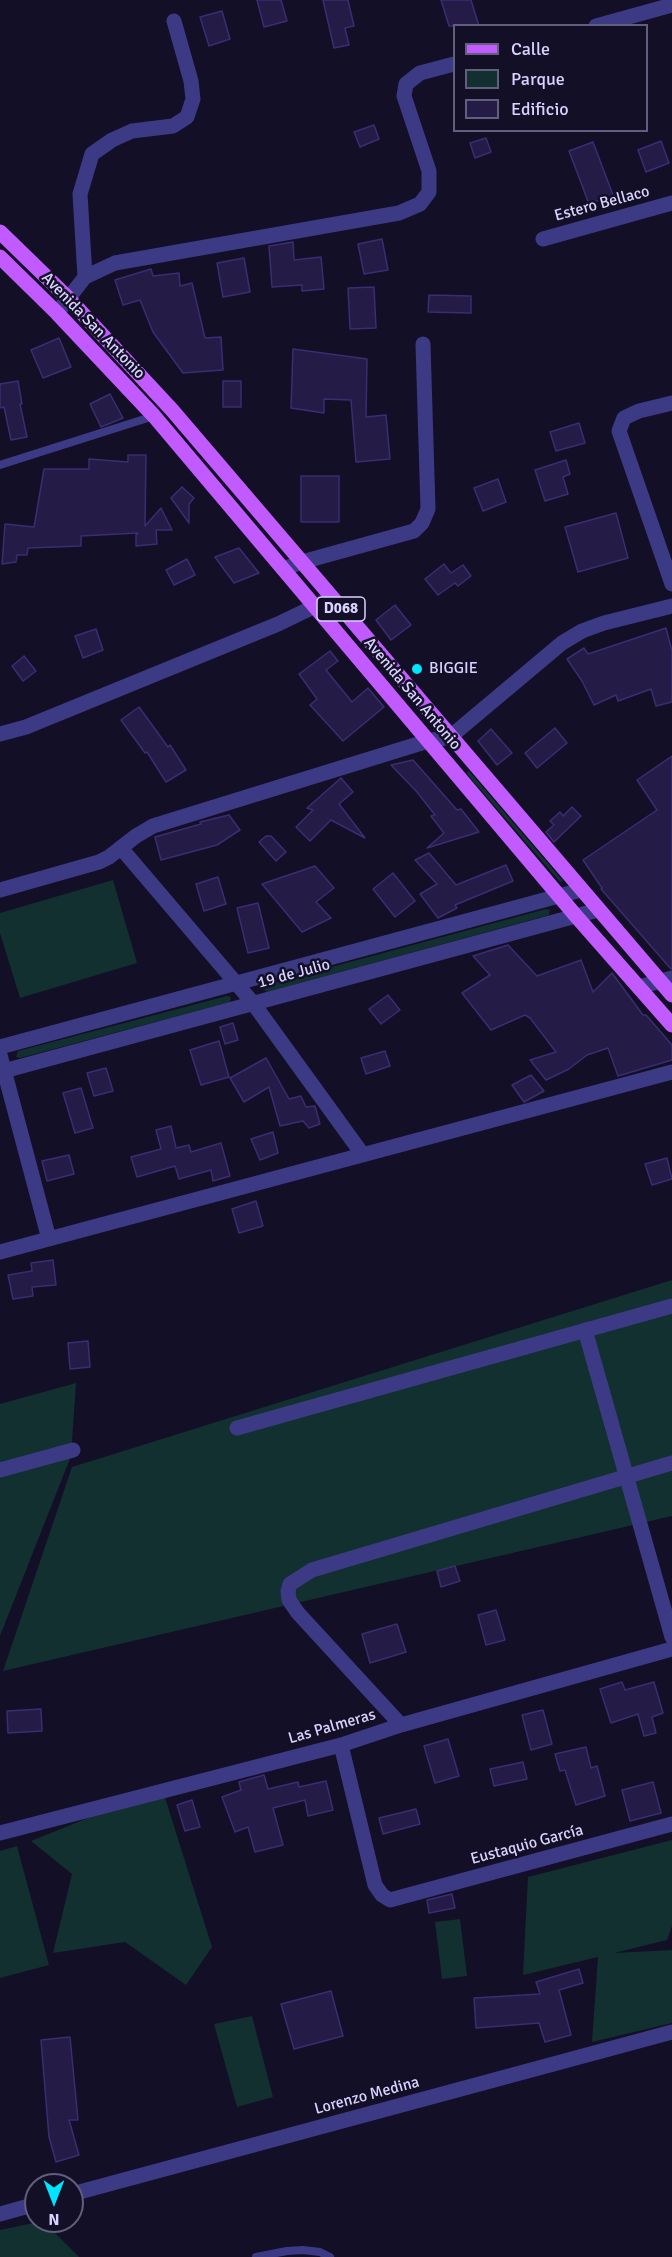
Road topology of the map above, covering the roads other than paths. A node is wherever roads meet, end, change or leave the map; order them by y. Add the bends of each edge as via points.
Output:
1 (672, 5) edge
2 (174, 21) dead end
3 (603, 24) edge
4 (453, 64) edge
5 (672, 203) edge
6 (0, 232) edge
7 (543, 239) dead end
8 (0, 257) edge
9 (85, 277) junction
10 (69, 300) junction
11 (57, 313) junction
12 (423, 344) dead end
13 (672, 403) edge
14 (154, 416) junction
15 (0, 465) edge
16 (302, 562) junction
17 (283, 569) junction
18 (672, 584) edge
19 (332, 598) junction
20 (672, 606) edge
21 (315, 607) junction
22 (0, 734) edge
23 (450, 737) junction
24 (428, 741) junction
25 (121, 848) junction
26 (0, 890) edge
27 (581, 890) junction
28 (561, 896) junction
29 (598, 910) junction
30 (576, 916) junction
31 (666, 980) edge
32 (236, 983) junction
33 (639, 987) junction
34 (672, 995) edge
35 (253, 1004) junction
36 (672, 1025) edge
37 (0, 1047) edge
38 (0, 1055) edge
39 (2, 1072) edge
40 (672, 1072) edge
41 (363, 1155) junction
42 (49, 1239) junction
43 (0, 1252) edge
44 (672, 1306) edge
45 (585, 1330) junction
46 (237, 1428) dead end
47 (73, 1450) dead end
48 (672, 1463) edge
49 (0, 1470) edge
50 (626, 1476) junction
51 (672, 1637) edge
52 (672, 1649) edge
53 (401, 1725) junction
54 (342, 1744) junction
55 (672, 1824) edge
56 (0, 1833) edge
57 (672, 2032) edge
58 (84, 2191) edge
59 (24, 2207) edge
60 (0, 2214) edge
61 (256, 2257) edge
62 (330, 2257) edge

1 - 3 street
2 - 9 street via 191,81 193,99 187,117 173,126 132,131 92,154 80,194
4 - 9 street via 420,73 406,84 404,96 429,171 429,192 420,204 399,213 115,263
5 - 7 street, Estero Bellaco
6 - 10 main road, Avenida San Antonio / D068
8 - 11 main road, Avenida San Antonio / D068
9 - 10 street
10 - 11 street
10 - 16 main road, Avenida San Antonio / D068 via 172,410
11 - 14 main road, Avenida San Antonio / D068
12 - 16 street via 428,509 422,523 414,531
13 - 18 street via 624,418 619,431
14 - 15 lane
14 - 17 main road, Avenida San Antonio / D068
16 - 17 street
16 - 19 main road, Avenida San Antonio / D068
17 - 21 main road, Avenida San Antonio / D068
19 - 21 street
19 - 23 main road, Avenida San Antonio / D068
20 - 23 street via 582,631 562,643
21 - 22 street via 26,727
21 - 24 main road, Avenida San Antonio / D068
23 - 24 street
23 - 27 main road, Avenida San Antonio / D068
24 - 25 street via 153,826
24 - 28 main road, Avenida San Antonio / D068
25 - 26 street via 99,862
25 - 32 street
27 - 28 street, 19 de Julio
27 - 29 main road, Avenida San Antonio / D068
28 - 30 main road, Avenida San Antonio / D068
28 - 32 street, 19 de Julio
29 - 30 street, 19 de Julio
29 - 31 main road, Avenida San Antonio / D068
30 - 33 main road, Avenida San Antonio / D068
30 - 35 street, 19 de Julio
31 - 33 street
31 - 34 main road, Avenida San Antonio / D068
32 - 35 street
32 - 37 street, 19 de Julio
33 - 36 main road, Avenida San Antonio / D068
35 - 39 street, 19 de Julio
35 - 41 street
38 - 39 street
39 - 42 street
40 - 41 street
41 - 42 street
42 - 43 street
44 - 45 street
45 - 46 street
45 - 50 street
47 - 49 street
48 - 50 street
50 - 51 street
50 - 53 street via 312,1570 290,1584 289,1600 298,1614
52 - 53 street, Las Palmeras
53 - 54 street, Las Palmeras
54 - 55 street, Eustaquio García via 375,1885 390,1900
54 - 56 street, Las Palmeras
57 - 58 street, Lorenzo Medina
59 - 60 street
61 - 62 lane via 303,2250

